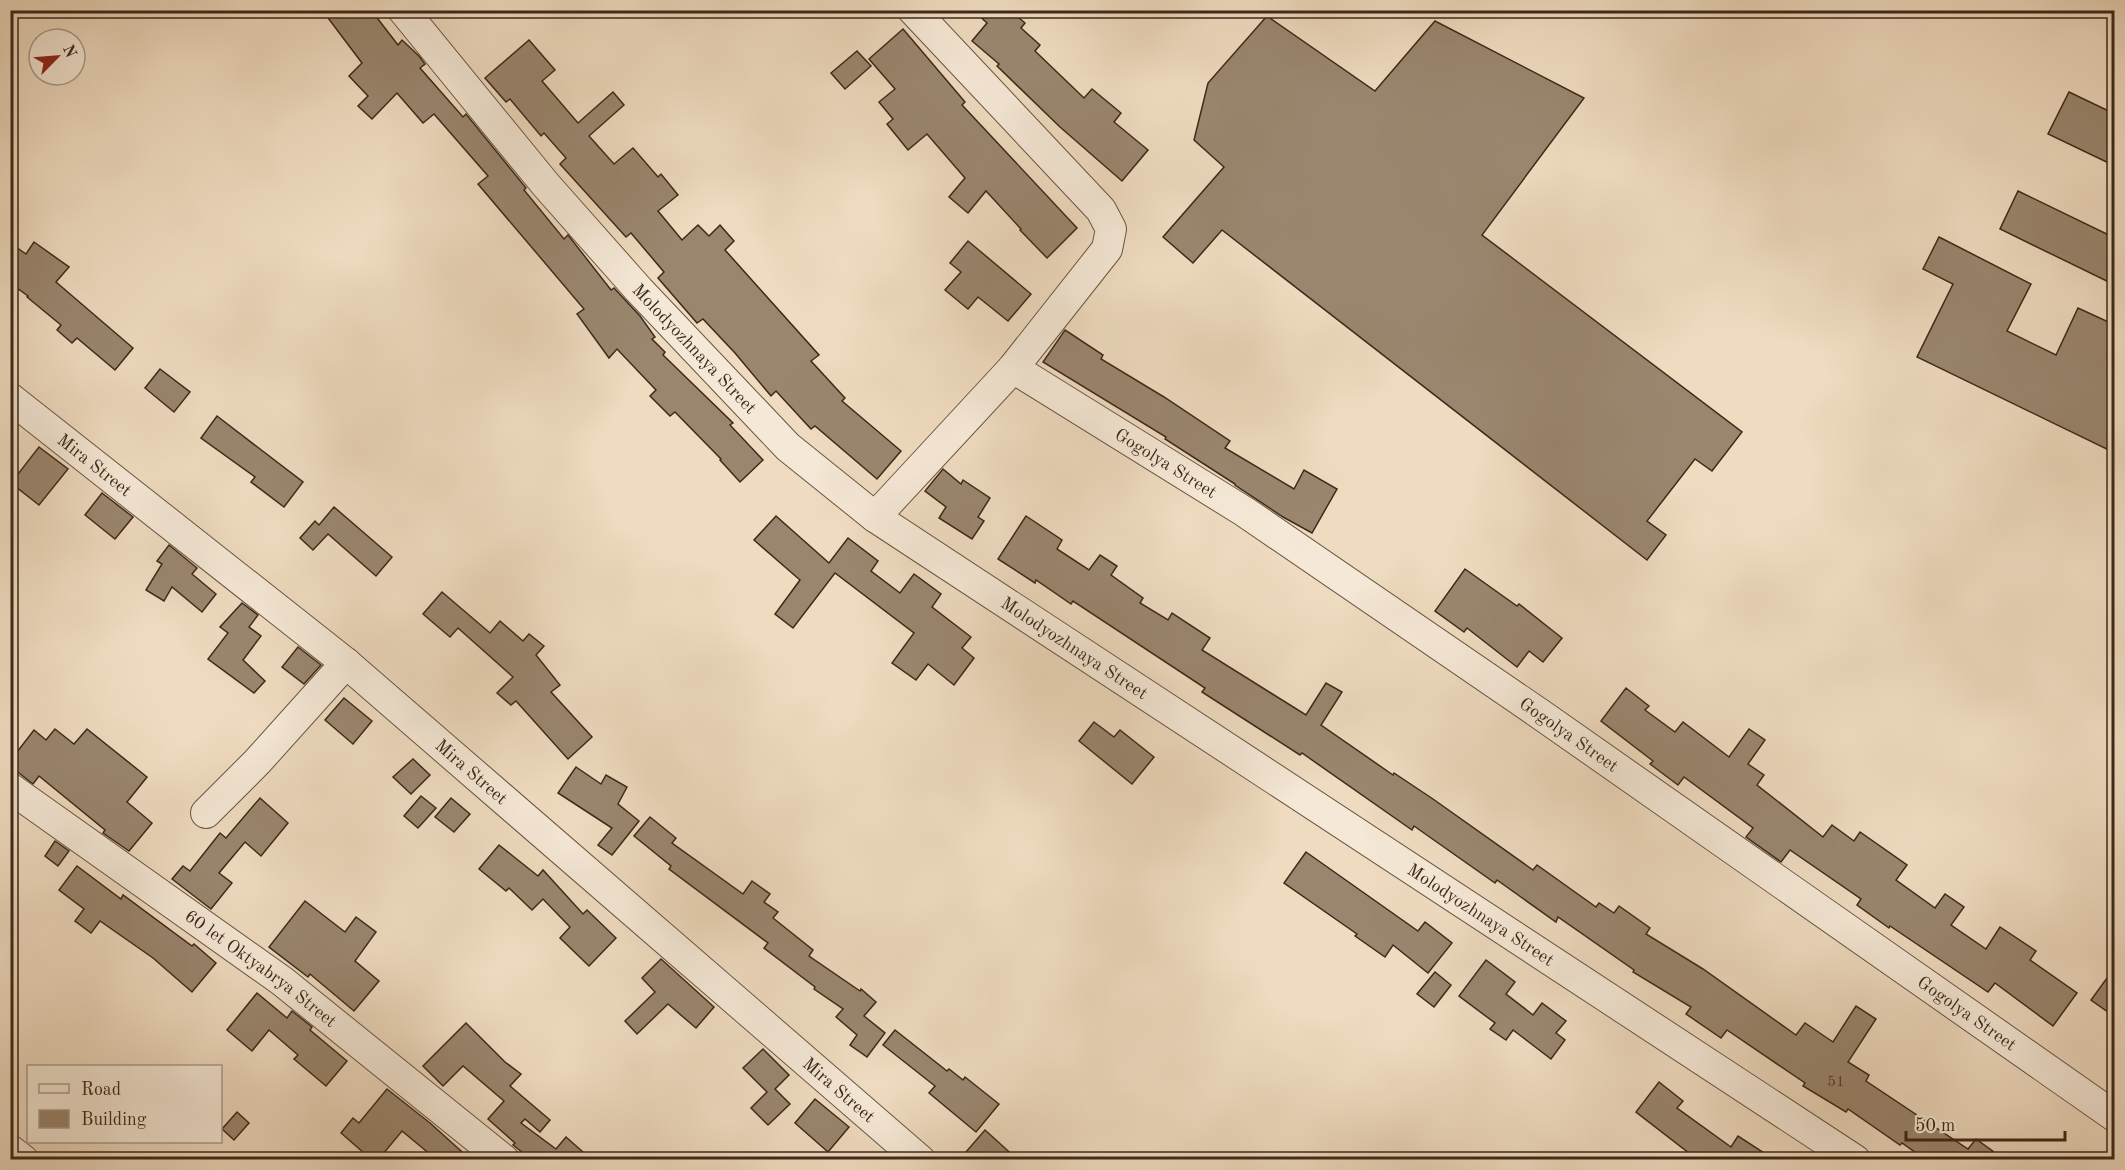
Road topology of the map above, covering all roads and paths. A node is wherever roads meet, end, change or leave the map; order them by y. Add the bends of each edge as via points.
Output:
1 (404, 10) edge
2 (913, 10) edge
3 (1013, 368) junction
4 (10, 398) edge
5 (875, 517) junction
6 (346, 663) junction
7 (10, 788) edge
8 (206, 813) dead end
9 (2115, 1116) edge
10 (10, 1150) edge
11 (23, 1160) edge
12 (504, 1160) edge
13 (920, 1160) edge
14 (1855, 1160) edge

1 - 5 street, Molodyozhnaya Street via 546,185 639,290 789,447
2 - 3 street via 1101,210 1111,229 1107,249
3 - 5 street
3 - 9 street, Gogolya Street via 1245,512
4 - 6 street, Mira Street
5 - 14 street, Molodyozhnaya Street
6 - 8 street
6 - 13 street, Mira Street
7 - 12 street, 60 let Oktyabrya Street via 282,981
10 - 11 street

